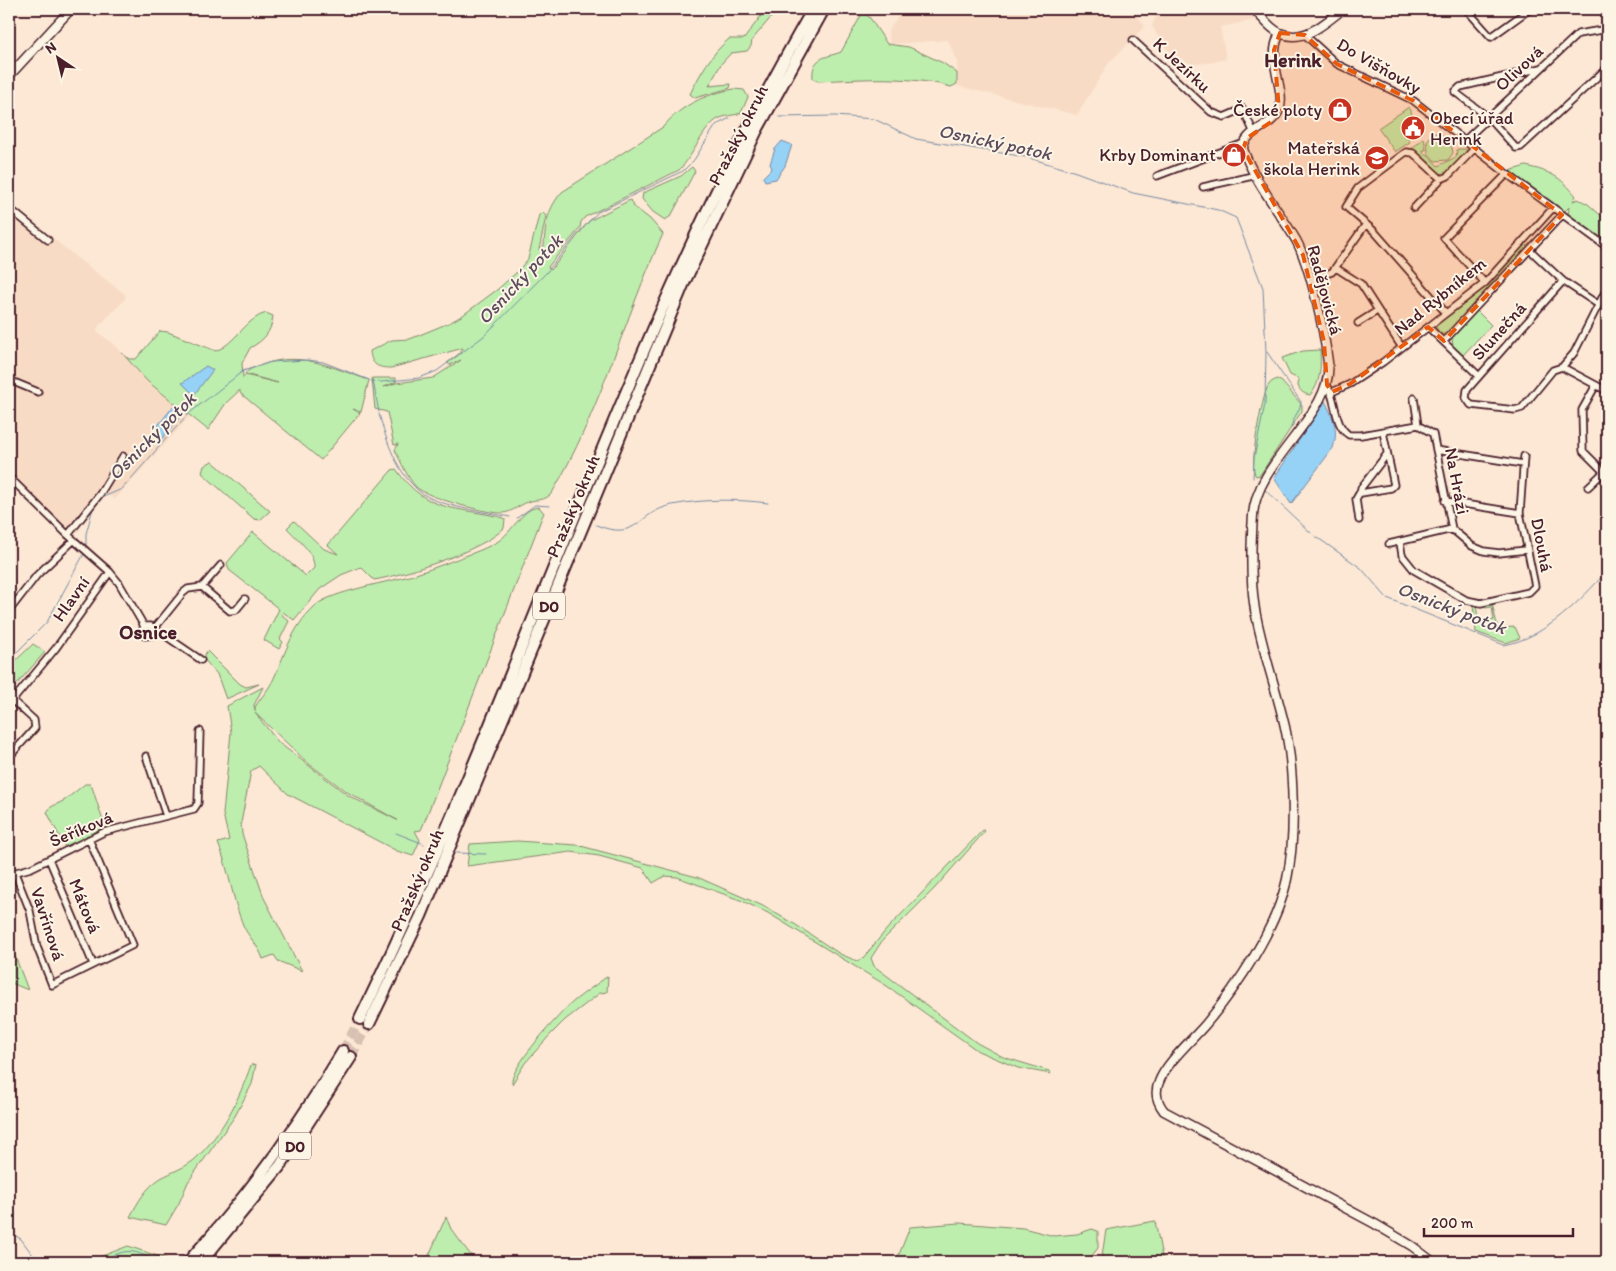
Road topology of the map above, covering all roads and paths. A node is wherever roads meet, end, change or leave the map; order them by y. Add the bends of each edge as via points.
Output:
1 (71, 9) edge
2 (813, 9) edge
3 (824, 9) edge
4 (1254, 9) edge
5 (1343, 9) edge
6 (1466, 9) edge
7 (1527, 10) edge
8 (1605, 32) edge
9 (1280, 33) junction
10 (1305, 35) junction
11 (1133, 40) dead end
12 (1541, 68) junction
13 (1607, 68) edge
14 (9, 76) edge
15 (1488, 118) junction
16 (1254, 133) junction
17 (1464, 141) junction
18 (1244, 143) junction
19 (1474, 149) junction
20 (1507, 174) junction
21 (1257, 175) junction
22 (1157, 176) dead end
23 (1441, 179) junction
24 (1203, 187) dead end
25 (1414, 208) dead end
26 (1553, 208) junction
27 (10, 211) edge
28 (1562, 215) junction
29 (1366, 224) junction
30 (48, 240) dead end
31 (1607, 247) edge
32 (1530, 250) junction
33 (1336, 268) junction
34 (1310, 280) junction
35 (1563, 281) junction
36 (1485, 283) junction
37 (1607, 288) edge
38 (1599, 305) junction
39 (1377, 311) junction
40 (1446, 313) junction
41 (1358, 323) dead end
42 (1428, 327) junction
43 (1444, 341) junction
44 (1401, 346) junction
45 (1562, 367) junction
46 (1479, 376) junction
47 (9, 380) edge
48 (1327, 385) junction
49 (1596, 385) junction
50 (1607, 391) edge
51 (38, 392) dead end
52 (1332, 392) junction
53 (1414, 398) dead end
54 (1418, 425) junction
55 (1383, 432) junction
56 (1436, 450) junction
57 (1386, 454) junction
58 (123, 456) dead end
59 (1524, 456) dead end
60 (1523, 464) junction
61 (1606, 471) edge
62 (9, 477) edge
63 (1588, 487) dead end
64 (1360, 492) junction
65 (1445, 501) junction
66 (1520, 513) junction
67 (1359, 520) dead end
68 (1452, 529) junction
69 (68, 535) junction
70 (74, 540) junction
71 (1400, 542) junction
72 (1389, 544) dead end
73 (1526, 550) junction
74 (221, 565) dead end
75 (110, 572) junction
76 (202, 587) junction
77 (245, 598) dead end
78 (9, 612) edge
79 (144, 626) junction
80 (154, 629) junction
81 (201, 660) dead end
82 (11, 703) edge
83 (200, 732) dead end
84 (146, 756) dead end
85 (9, 757) edge
86 (166, 816) junction
87 (89, 839) junction
88 (49, 859) junction
89 (12, 873) edge
90 (93, 964) junction
91 (347, 1054) tunnel mouth
92 (201, 1257) edge
93 (188, 1262) edge
94 (1433, 1262) edge

1 - 14 street
2 - 3 highway, Pražský okruh / D0 via 746,130 675,279 365,1021 420,916 683,285 757,130
4 - 9 street
5 - 10 street
6 - 7 street via 1491,38
8 - 12 street, Olivová via 1578,34
9 - 10 street
9 - 16 street via 1274,50 1280,108 1271,122
10 - 17 street, Do Višňovky via 1337,64 1414,102
11 - 16 street, K Jezírku via 1211,112 1224,117 1243,110
12 - 15 street, Olivová
12 - 15 street via 1460,87 1455,92
13 - 15 street via 1521,148 1516,148
15 - 17 street, Olivová
16 - 18 street
17 - 19 street, Do Višňovky
18 - 21 street, Radějovická via 1244,152
18 - 22 street
19 - 20 street, Do Višňovky
19 - 23 street
20 - 26 street, Do Višňovky
20 - 36 street via 1444,238
21 - 24 street
21 - 34 street, Radějovická via 1303,255
23 - 25 street
23 - 29 street via 1408,152 1358,188 1347,208
26 - 28 street, Do Višňovky
26 - 36 street, Nad Rybníkem
27 - 30 street
28 - 31 street, Do Višňovky
28 - 32 street, Nad Rybníkem
29 - 33 street
29 - 40 street
32 - 35 street
32 - 43 street, Nad Rybníkem
33 - 34 street via 1328,275
33 - 39 street via 1361,284
34 - 48 street, Radějovická via 1328,363
35 - 38 street
35 - 46 street, Slunečná
36 - 40 street, Nad Rybníkem
37 - 38 street
38 - 45 street via 1574,353
39 - 41 street
39 - 44 street
40 - 42 street, Nad Rybníkem
42 - 43 street
42 - 44 street, Nad Rybníkem
43 - 46 street
44 - 52 street, Nad Rybníkem via 1350,384
45 - 46 street, Slunečná via 1553,370 1518,410 1469,403 1467,392
45 - 49 street
47 - 51 street
48 - 52 street
48 - 94 street, Radějovická via 1259,488 1253,516 1255,612 1291,760 1287,879 1277,910 1249,964 1217,1010 1161,1076 1156,1094 1164,1111 1375,1224
49 - 50 street
49 - 61 street via 1582,410 1583,451
52 - 55 street via 1346,433
53 - 54 street
54 - 55 street
54 - 56 street, Na Hrázi via 1433,434
55 - 57 street
56 - 60 street
56 - 65 street, Na Hrázi
57 - 64 street
57 - 64 street via 1394,485
58 - 69 street via 100,494
59 - 60 street, Dlouhá
60 - 66 street, Dlouhá
61 - 63 street
62 - 69 street, Hlavní
64 - 67 street via 1356,499
65 - 66 street
65 - 68 street, Na Hrázi
66 - 73 street, Dlouhá
68 - 71 street
68 - 73 street, Na Hrázi via 1465,542 1484,551
69 - 70 street, Hlavní
70 - 75 street, Hlavní
70 - 78 street via 37,575
71 - 72 street
71 - 73 street, Dlouhá via 1402,555 1414,570 1466,600 1481,603 1529,592 1535,586
74 - 76 street
75 - 79 street
75 - 82 street, Hlavní via 56,648
76 - 77 street via 230,611 236,610
76 - 80 street via 183,593
79 - 80 street via 150,625
79 - 80 street via 142,633 147,637
80 - 81 street
82 - 85 street via 34,720 35,728
83 - 86 street, Šeříková via 198,803 194,809
84 - 86 street
86 - 87 street, Šeříková
87 - 88 street, Šeříková
87 - 90 street, Vavřínová via 132,945
88 - 89 street, Šeříková
88 - 90 street, Mátová
89 - 90 street, Vavřínová via 30,911 37,947 52,985
91 - 92 highway, D0 via 280,1166
92 - 93 highway, D0

